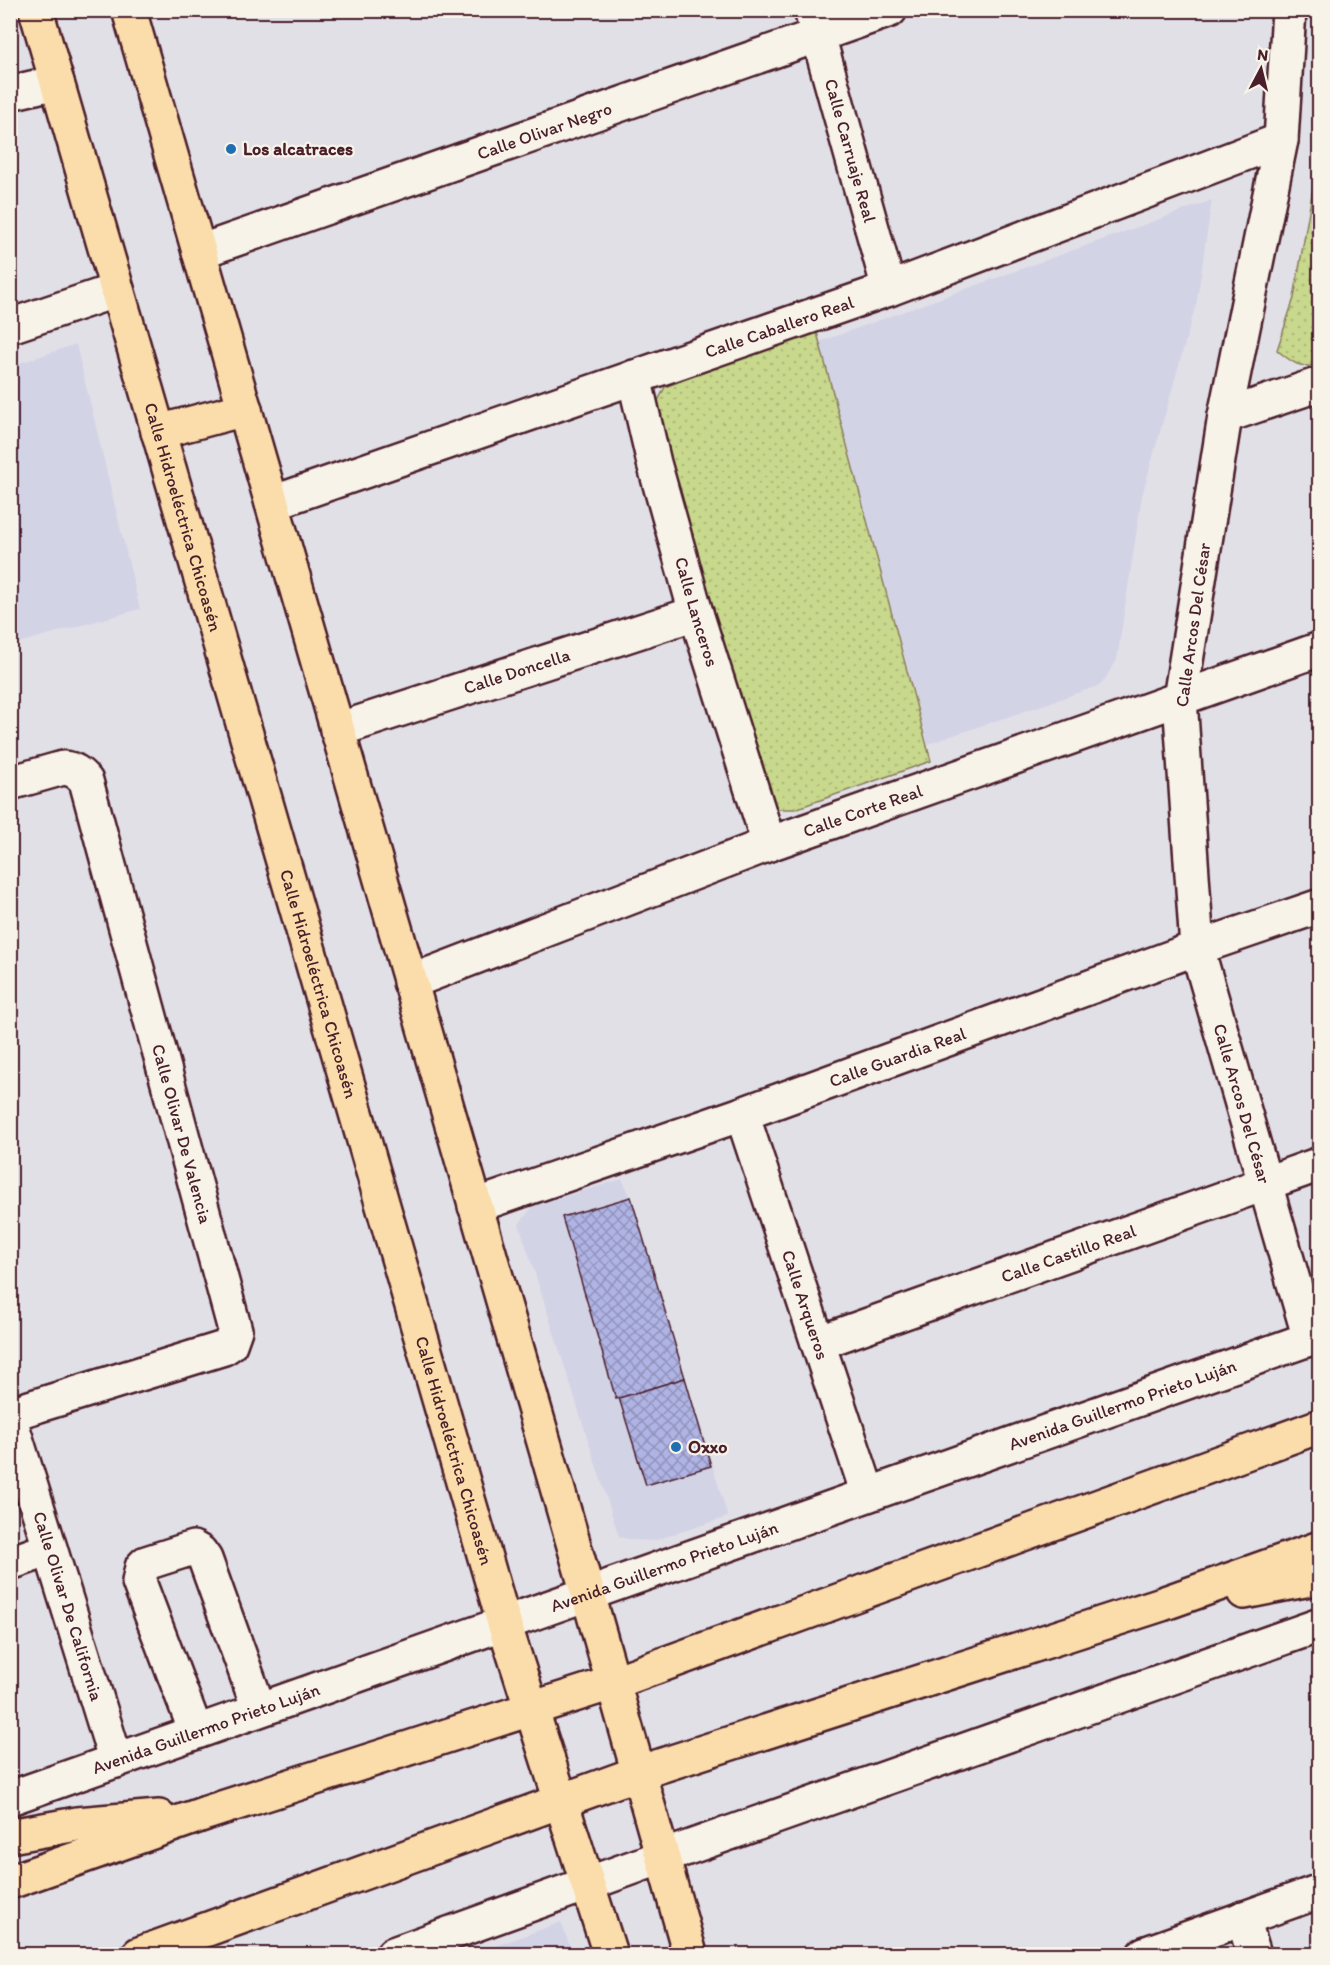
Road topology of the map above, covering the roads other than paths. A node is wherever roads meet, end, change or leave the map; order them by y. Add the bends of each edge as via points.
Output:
1 (36, 10) edge
2 (129, 10) edge
3 (890, 10) edge
4 (1289, 10) edge
5 (814, 23) edge
6 (57, 82) junction
7 (10, 93) edge
8 (1281, 140) junction
9 (199, 252) junction
10 (889, 289) junction
11 (117, 291) junction
12 (10, 326) edge
13 (634, 377) junction
14 (1320, 384) edge
15 (245, 409) junction
16 (1225, 416) junction
17 (158, 432) junction
18 (272, 502) junction
19 (696, 613) junction
20 (1320, 650) edge
21 (1180, 699) junction
22 (337, 730) junction
23 (10, 783) edge
24 (769, 844) junction
25 (1320, 906) edge
26 (1197, 948) junction
27 (410, 982) junction
28 (742, 1114) junction
29 (1320, 1164) edge
30 (1264, 1184) junction
31 (476, 1206) junction
32 (1315, 1337) edge
33 (818, 1343) junction
34 (10, 1414) edge
35 (10, 1419) edge
36 (1320, 1421) edge
37 (1305, 1431) edge
38 (868, 1494) junction
39 (1320, 1548) edge
40 (50, 1549) junction
41 (10, 1563) edge
42 (1320, 1577) edge
43 (588, 1594) junction
44 (1162, 1604) junction
45 (504, 1623) junction
46 (1320, 1625) edge
47 (612, 1683) junction
48 (531, 1708) junction
49 (260, 1709) junction
50 (196, 1732) junction
51 (116, 1761) junction
52 (638, 1773) junction
53 (10, 1798) edge
54 (561, 1801) junction
55 (206, 1812) junction
56 (10, 1836) edge
57 (662, 1857) junction
58 (10, 1882) edge
59 (588, 1885) junction
60 (1320, 1891) edge
61 (1243, 1918) junction
62 (139, 1954) edge
63 (393, 1954) edge
64 (610, 1954) edge
65 (690, 1954) edge
66 (1144, 1954) edge
67 (1254, 1954) edge

1 - 6 main road, Calle Hidroeléctrica Chicoasén
2 - 9 main road
3 - 5 street, Calle Olivar Negro
4 - 8 street, Calle Arcos Del César
5 - 9 street, Calle Olivar Negro
5 - 10 street, Calle Carruaje Real
6 - 7 street
6 - 11 main road, Calle Hidroeléctrica Chicoasén
8 - 10 street, Calle Caballero Real
8 - 16 street, Calle Arcos Del César
9 - 15 main road
10 - 13 street, Calle Caballero Real
11 - 12 street
11 - 17 main road, Calle Hidroeléctrica Chicoasén
13 - 18 street, Calle Caballero Real
13 - 19 street, Calle Lanceros
14 - 16 street
15 - 17 main road
15 - 18 main road
16 - 21 street, Calle Arcos Del César
17 - 45 main road, Calle Hidroeléctrica Chicoasén
18 - 22 main road
19 - 22 street, Calle Doncella
19 - 24 street, Calle Lanceros
20 - 21 street, Calle Corte Real
21 - 24 street, Calle Corte Real
21 - 26 street, Calle Arcos Del César
22 - 27 main road
23 - 34 street, Calle Olivar De Valencia via 63,768 80,773 86,781 235,1330 230,1344 224,1348
24 - 27 street, Calle Corte Real
25 - 26 street, Calle Guardia Real
26 - 28 street, Calle Guardia Real
26 - 30 street, Calle Arcos Del César
27 - 31 main road
28 - 31 street, Calle Guardia Real
28 - 33 street, Calle Arqueros
29 - 30 street, Calle Castillo Real
30 - 32 street, Calle Arcos Del César
30 - 33 street, Calle Castillo Real
31 - 43 main road
32 - 38 street, Avenida Guillermo Prieto Luján
33 - 38 street, Calle Arqueros
35 - 40 street, Calle Olivar De California
36 - 37 main road
37 - 47 main road
38 - 43 street, Avenida Guillermo Prieto Luján
39 - 44 main road
40 - 41 street
40 - 51 street, Calle Olivar De California
42 - 44 main road
43 - 45 street, Avenida Guillermo Prieto Luján
43 - 47 main road
44 - 52 main road
45 - 48 main road, Calle Hidroeléctrica Chicoasén
45 - 49 street, Avenida Guillermo Prieto Luján
46 - 57 street
47 - 48 main road
47 - 52 main road
48 - 54 main road, Calle Hidroeléctrica Chicoasén
48 - 55 main road
49 - 50 street, Avenida Guillermo Prieto Luján
49 - 50 street via 201,1552 192,1548 146,1563 139,1582
50 - 51 street, Avenida Guillermo Prieto Luján
51 - 53 street, Avenida Guillermo Prieto Luján
52 - 54 main road
52 - 57 main road
54 - 59 main road, Calle Hidroeléctrica Chicoasén
54 - 62 main road
55 - 56 main road via 77,1824
55 - 58 main road
57 - 59 street
57 - 65 main road
59 - 63 street
59 - 64 main road, Calle Hidroeléctrica Chicoasén
60 - 61 street
61 - 66 street
61 - 67 street

